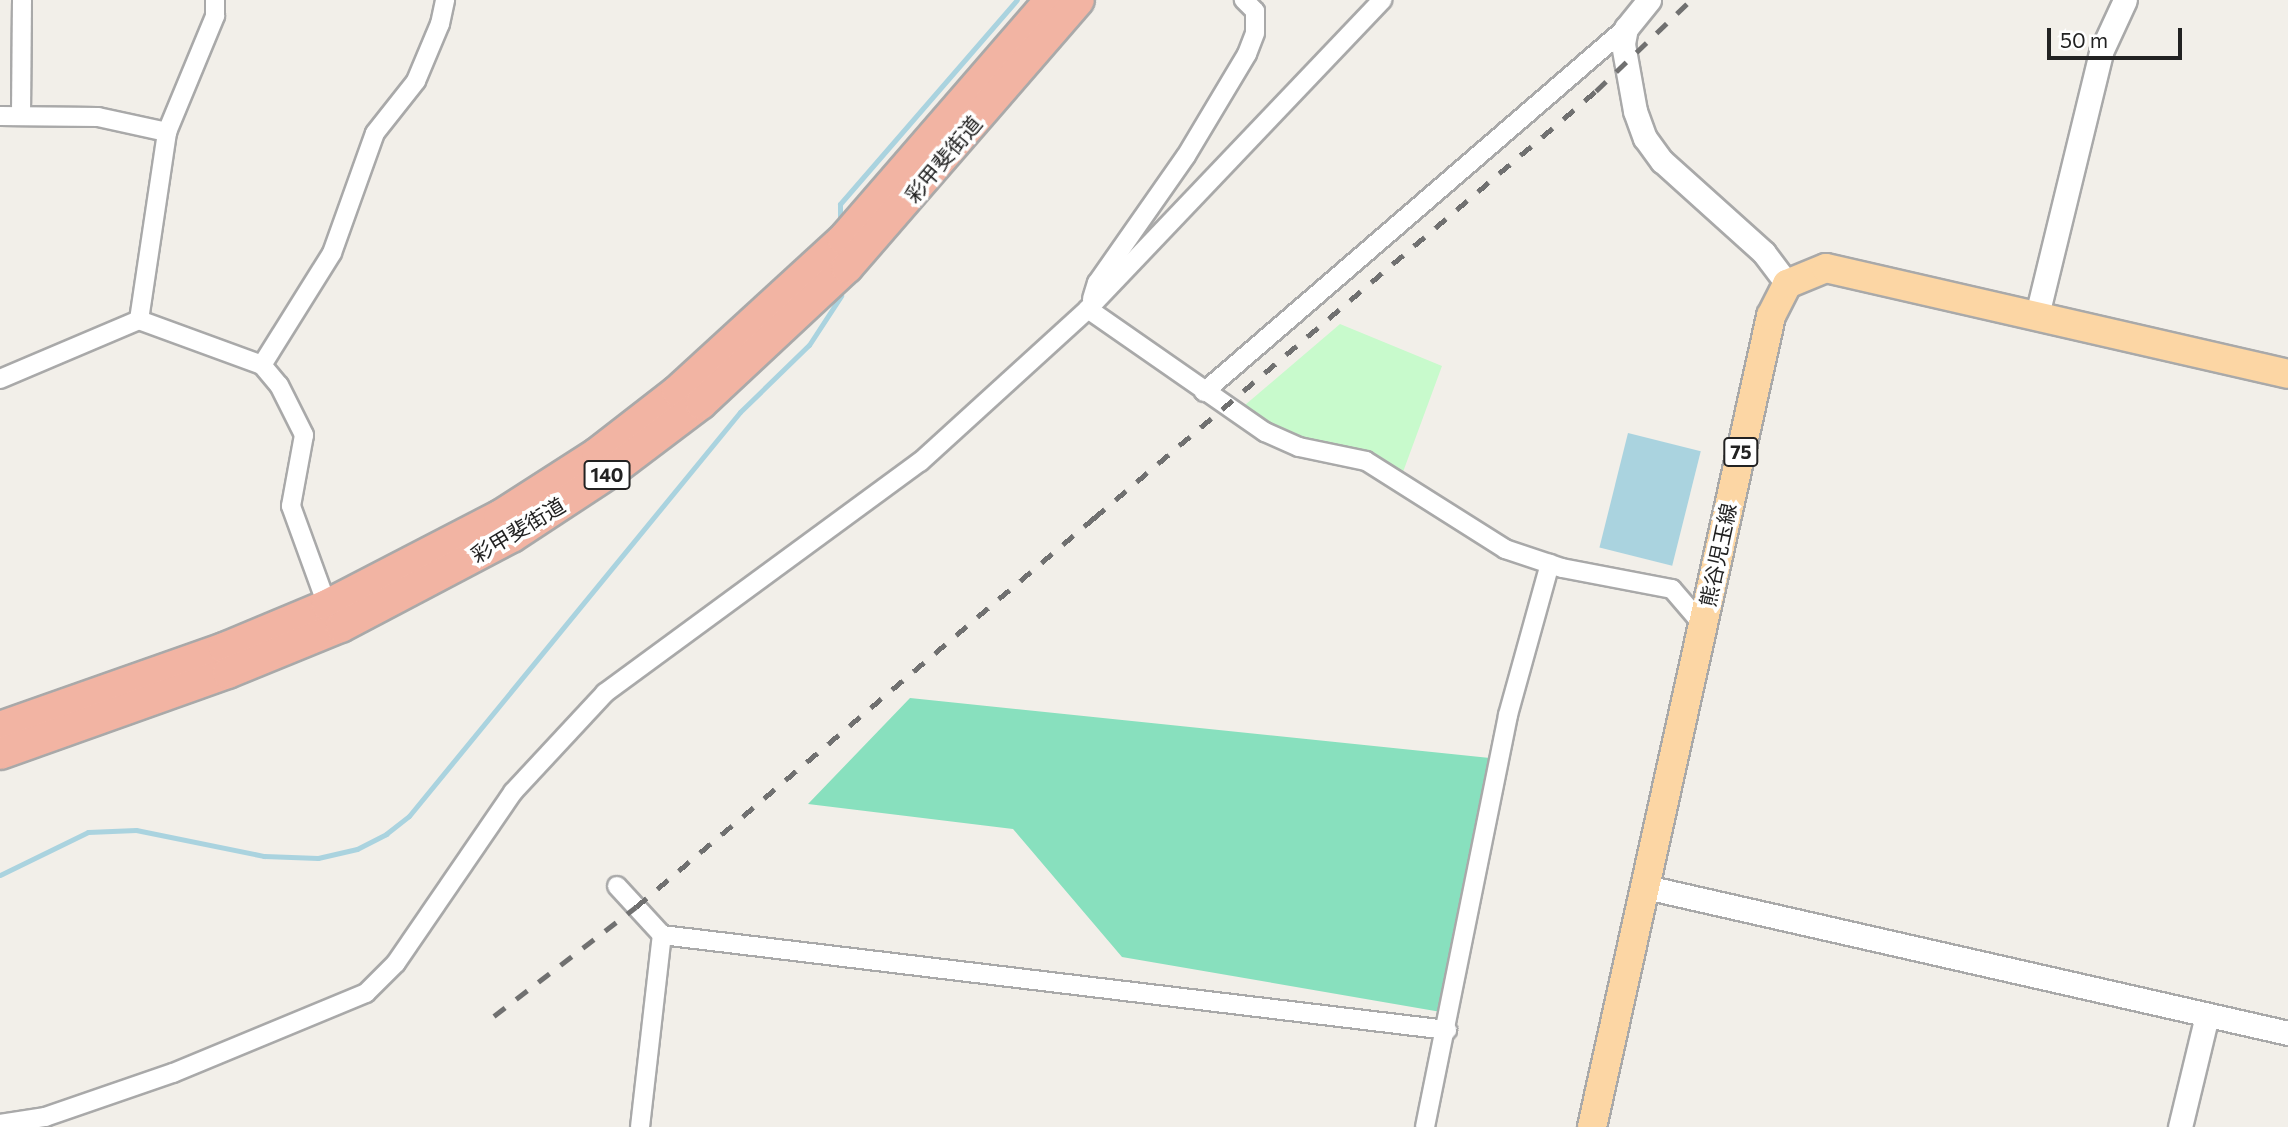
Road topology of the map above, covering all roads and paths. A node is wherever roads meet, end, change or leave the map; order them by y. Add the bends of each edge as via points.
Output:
1 (22, 0) edge
2 (215, 0) edge
3 (445, 0) edge
4 (1050, 0) edge
5 (1079, 0) edge
6 (1244, 0) edge
7 (1382, 0) edge
8 (1649, 0) edge
9 (2125, 0) edge
10 (1626, 28) junction
11 (0, 116) edge
12 (21, 116) junction
13 (167, 132) junction
14 (1787, 284) junction
15 (1088, 309) junction
16 (2037, 315) junction
17 (139, 320) junction
18 (262, 365) junction
19 (2288, 374) edge
20 (0, 379) edge
21 (1204, 393) junction
22 (1550, 564) junction
23 (327, 605) junction
24 (1703, 625) junction
25 (0, 727) edge
26 (0, 754) edge
27 (617, 886) dead end
28 (1646, 887) junction
29 (662, 935) junction
30 (2207, 1015) junction
31 (1447, 1030) junction
32 (2288, 1033) edge
33 (0, 1124) edge
34 (27, 1125) edge
35 (640, 1127) edge
36 (1424, 1127) edge
37 (1592, 1127) edge
38 (2180, 1127) edge

1 - 12 street
2 - 13 street via 215,16
3 - 18 street via 416,81 376,133 332,253
4 - 23 highway, 彩甲斐街道 / 140 via 843,239 677,391 597,453 499,516
5 - 26 highway, 彩甲斐街道 / 140 via 847,268 701,404 611,472 512,537 341,627 228,673
6 - 15 street via 1255,11 1255,33 1247,54 1186,156 1097,283
7 - 15 street
8 - 10 street
9 - 16 street via 2101,52
10 - 14 street via 1626,64 1645,138 1662,161 1764,253
10 - 21 street
11 - 12 street
12 - 13 street via 98,117
13 - 17 street
14 - 16 main road via 1826,268
14 - 24 main road, 熊谷児玉線 / 75 via 1771,316
15 - 21 street
15 - 34 street via 920,462 605,693 513,792 396,963 366,992 173,1073
16 - 19 main road
17 - 18 street
17 - 20 street
18 - 23 street via 279,385 304,435 291,506
21 - 22 street via 1265,432 1299,447 1366,461 1408,483 1471,530 1505,549
22 - 24 street via 1672,589
22 - 31 street via 1508,715
23 - 25 highway, 彩甲斐街道 / 140 via 224,648
24 - 28 main road, 熊谷児玉線 / 75
27 - 29 street
28 - 30 street
28 - 37 main road, 熊谷児玉線 / 75
29 - 31 street
29 - 35 street
30 - 32 street
30 - 38 street
31 - 36 street
33 - 34 street

